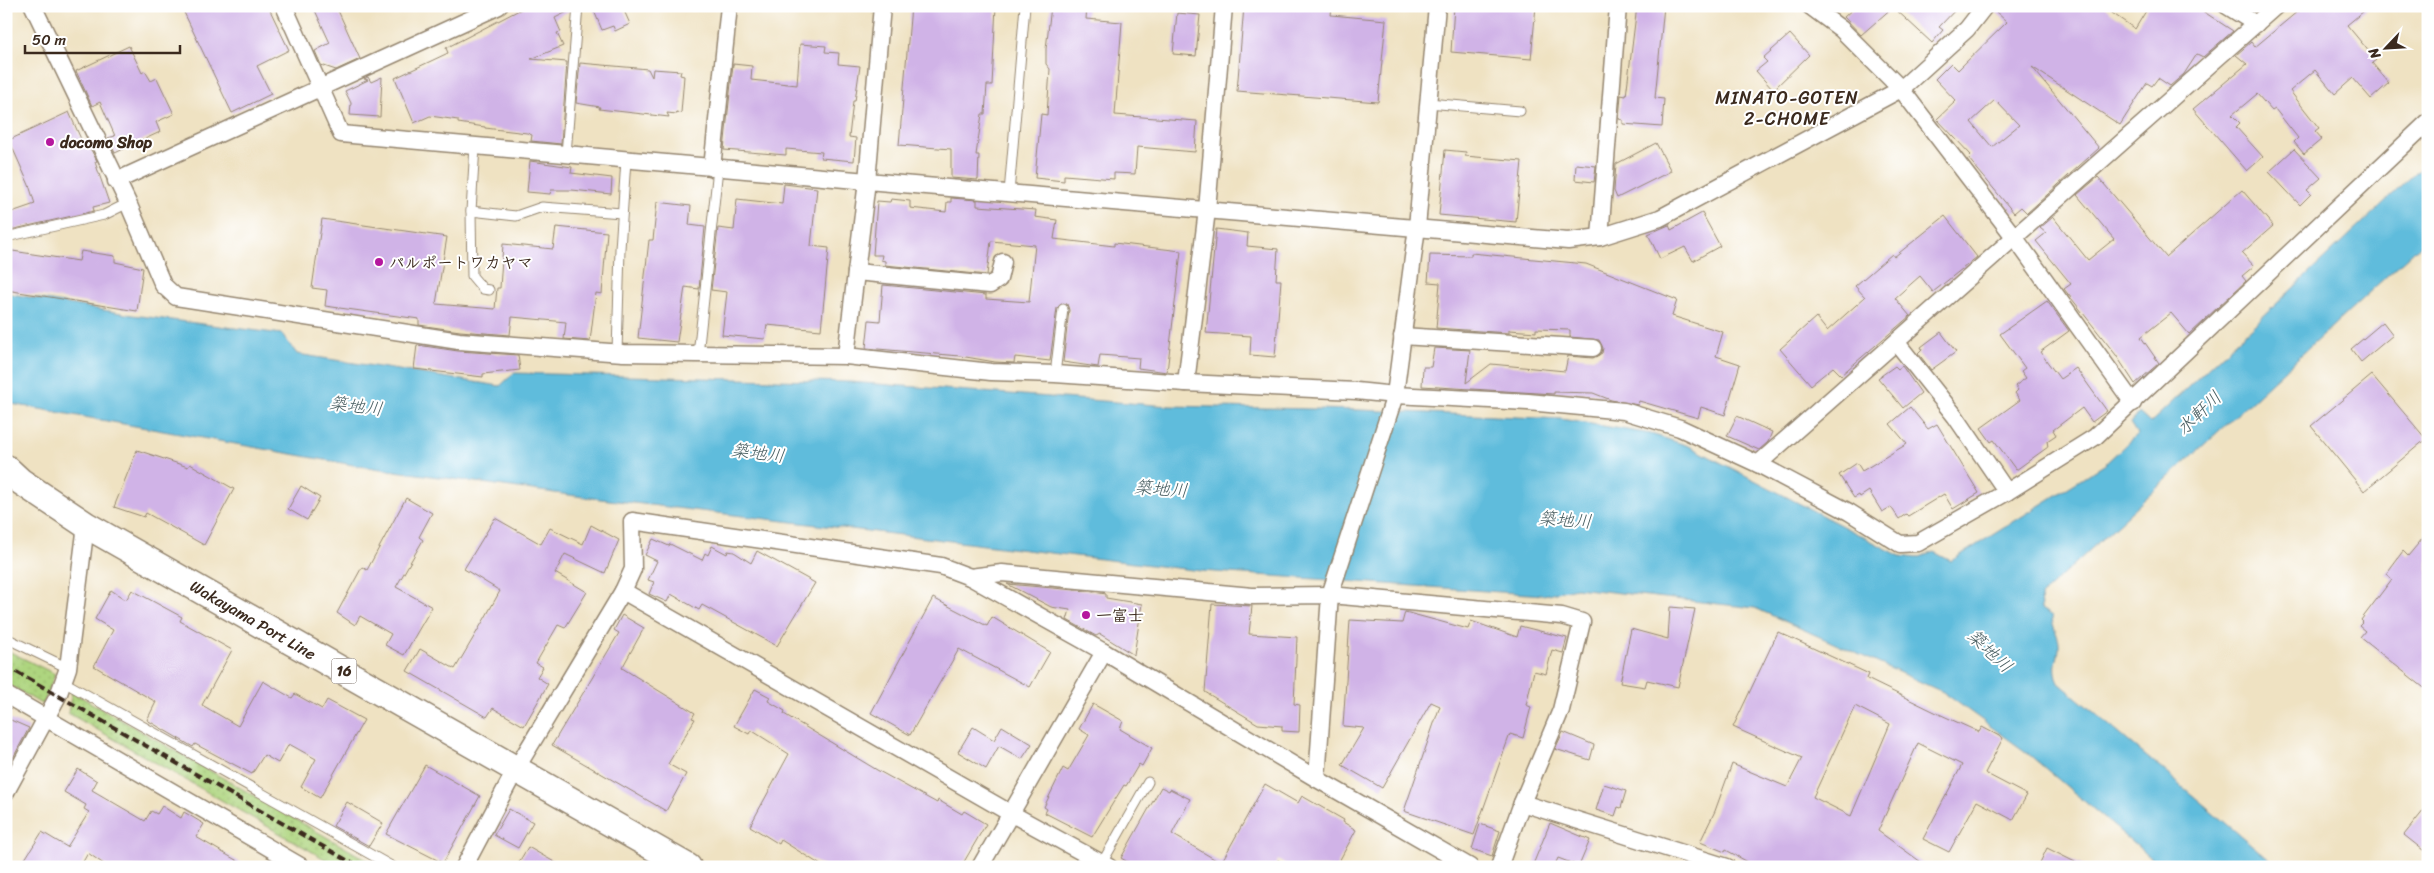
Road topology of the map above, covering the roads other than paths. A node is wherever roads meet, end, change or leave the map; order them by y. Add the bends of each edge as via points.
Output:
1 (33, 6) edge
2 (284, 6) edge
3 (499, 6) edge
4 (578, 6) edge
5 (729, 6) edge
6 (882, 6) edge
7 (1025, 6) edge
8 (1224, 6) edge
9 (1437, 6) edge
10 (1618, 6) edge
11 (1810, 6) edge
12 (1985, 6) edge
13 (2227, 6) edge
14 (2276, 6) edge
15 (2256, 24) junction
16 (321, 86) junction
17 (1901, 89) junction
18 (1428, 103) junction
19 (1520, 112) dead end
20 (2428, 122) edge
21 (475, 146) junction
22 (566, 154) junction
23 (626, 160) junction
24 (715, 168) junction
25 (116, 181) junction
26 (867, 182) junction
27 (1009, 193) junction
28 (128, 204) junction
29 (1207, 210) junction
30 (471, 211) junction
31 (622, 213) junction
32 (1417, 227) junction
33 (6, 237) edge
34 (1600, 237) junction
35 (2015, 238) junction
36 (1003, 262) dead end
37 (856, 272) junction
38 (489, 290) dead end
39 (1063, 310) dead end
40 (1402, 336) junction
41 (1897, 343) junction
42 (1593, 348) dead end
43 (617, 352) junction
44 (698, 355) junction
45 (846, 356) junction
46 (1055, 374) junction
47 (1186, 383) junction
48 (1393, 401) junction
49 (2133, 403) junction
50 (1758, 464) junction
51 (6, 468) edge
52 (2007, 492) junction
53 (86, 525) junction
54 (970, 577) junction
55 (1332, 590) junction
56 (623, 591) junction
57 (6, 638) edge
58 (1104, 652) junction
59 (66, 675) junction
60 (6, 695) edge
61 (47, 717) junction
62 (516, 769) junction
63 (1317, 779) junction
64 (1148, 782) dead end
65 (6, 792) edge
66 (1522, 803) junction
67 (1010, 813) junction
68 (1105, 865) edge
69 (302, 867) edge
70 (393, 867) edge
71 (464, 867) edge
72 (688, 867) edge
73 (980, 867) edge
74 (1470, 867) edge
75 (1499, 867) edge
76 (1727, 867) edge

1 - 25 street
2 - 16 street
3 - 16 street
4 - 22 lane
5 - 24 street
6 - 26 street
7 - 27 lane
8 - 29 street
9 - 18 street
10 - 34 street
11 - 17 street via 1841,29
12 - 17 street via 1967,29
13 - 15 street
14 - 15 street
15 - 35 street
16 - 21 street via 341,134
16 - 25 street
17 - 34 street via 1660,218
17 - 35 street
18 - 19 lane
18 - 32 street
20 - 49 street
21 - 22 street
21 - 30 lane
22 - 23 street
23 - 24 street
23 - 31 lane
24 - 26 street
24 - 44 lane
25 - 28 street
26 - 27 street
26 - 37 street
27 - 29 street
28 - 33 lane via 104,215
28 - 43 street via 163,284 176,297 459,341
29 - 32 street
29 - 47 street
30 - 31 lane via 516,216 542,207
30 - 38 lane via 472,276
31 - 43 lane
32 - 34 street via 1568,241
32 - 40 street
35 - 41 street
35 - 49 street
36 - 37 street via 999,279 990,285
37 - 45 street
39 - 46 lane
40 - 42 street
40 - 48 street
41 - 50 street
41 - 52 street via 1955,416
43 - 44 street
44 - 45 street
45 - 46 street via 991,372
46 - 47 street
47 - 48 street via 1356,391
48 - 50 street via 1528,402 1624,411 1680,428
48 - 55 street
49 - 52 street via 2095,437
50 - 52 street via 1849,512 1900,544 1918,543
51 - 53 main road, Wakayama Port Line / 16
53 - 59 street
53 - 62 main road, Wakayama Port Line / 16
54 - 55 street via 1002,573 1252,596
54 - 56 street via 941,566 632,522 634,570
54 - 58 street
55 - 63 street
55 - 66 street via 1562,616 1582,622 1561,710
56 - 62 street
56 - 67 street
57 - 59 lane
58 - 63 street
58 - 67 street
59 - 61 street
59 - 70 lane
60 - 61 street
61 - 65 street
61 - 69 street
62 - 71 street
62 - 72 main road, Wakayama Port Line / 16
63 - 74 street
64 - 68 lane
66 - 75 street
66 - 76 street
67 - 68 street
67 - 73 street

